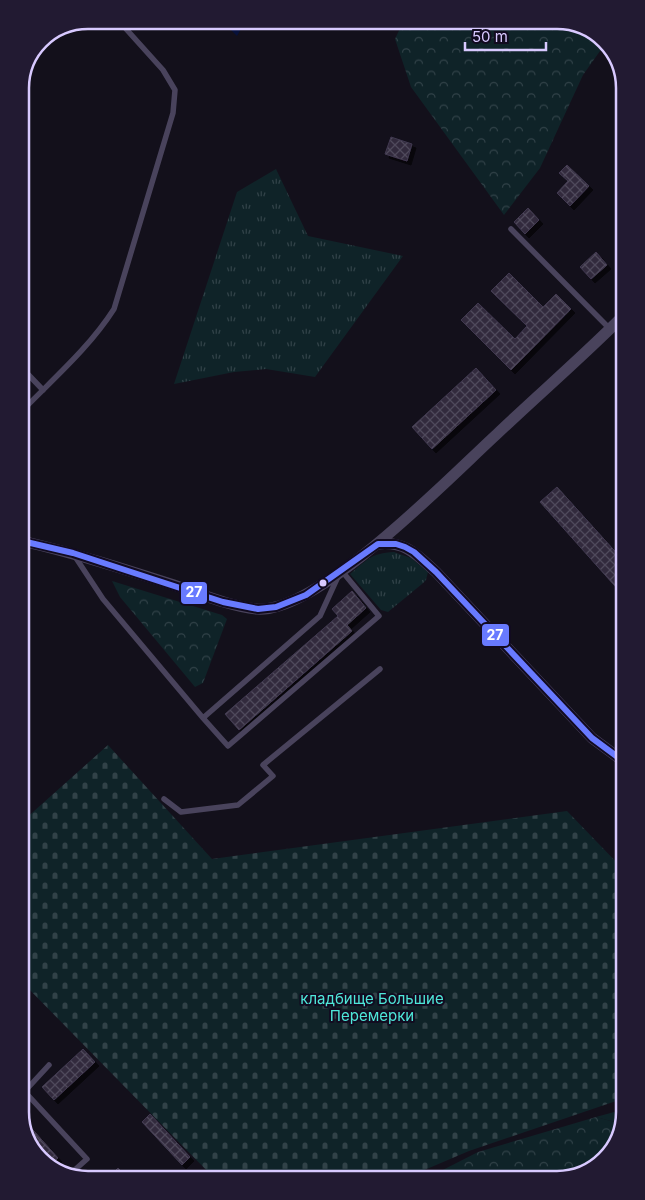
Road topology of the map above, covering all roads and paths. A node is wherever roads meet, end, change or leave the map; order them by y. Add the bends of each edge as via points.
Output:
1 (126, 29) edge
2 (511, 230) dead end
3 (616, 323) edge
4 (610, 329) junction
5 (29, 375) edge
6 (43, 390) junction
7 (29, 405) edge
8 (29, 543) edge
9 (378, 544) junction
10 (73, 553) junction
11 (341, 570) junction
12 (380, 669) dead end
13 (203, 718) junction
14 (616, 755) edge
15 (164, 799) dead end
16 (49, 1065) dead end
17 (29, 1088) edge
18 (29, 1096) edge
19 (75, 1170) edge

1 - 6 lane via 163,70 175,90 173,113 114,309 83,351
2 - 4 lane
3 - 4 street
4 - 9 street
5 - 6 lane
6 - 7 lane
8 - 10 street
9 - 11 street
9 - 14 street via 396,544 414,552 592,738
10 - 11 street via 224,602 258,609 297,600
10 - 13 lane via 103,600
11 - 13 lane via 320,616
11 - 13 lane via 379,616 228,746
12 - 15 lane via 263,765 273,776 238,805 181,812
16 - 17 lane
18 - 19 lane via 87,1159

